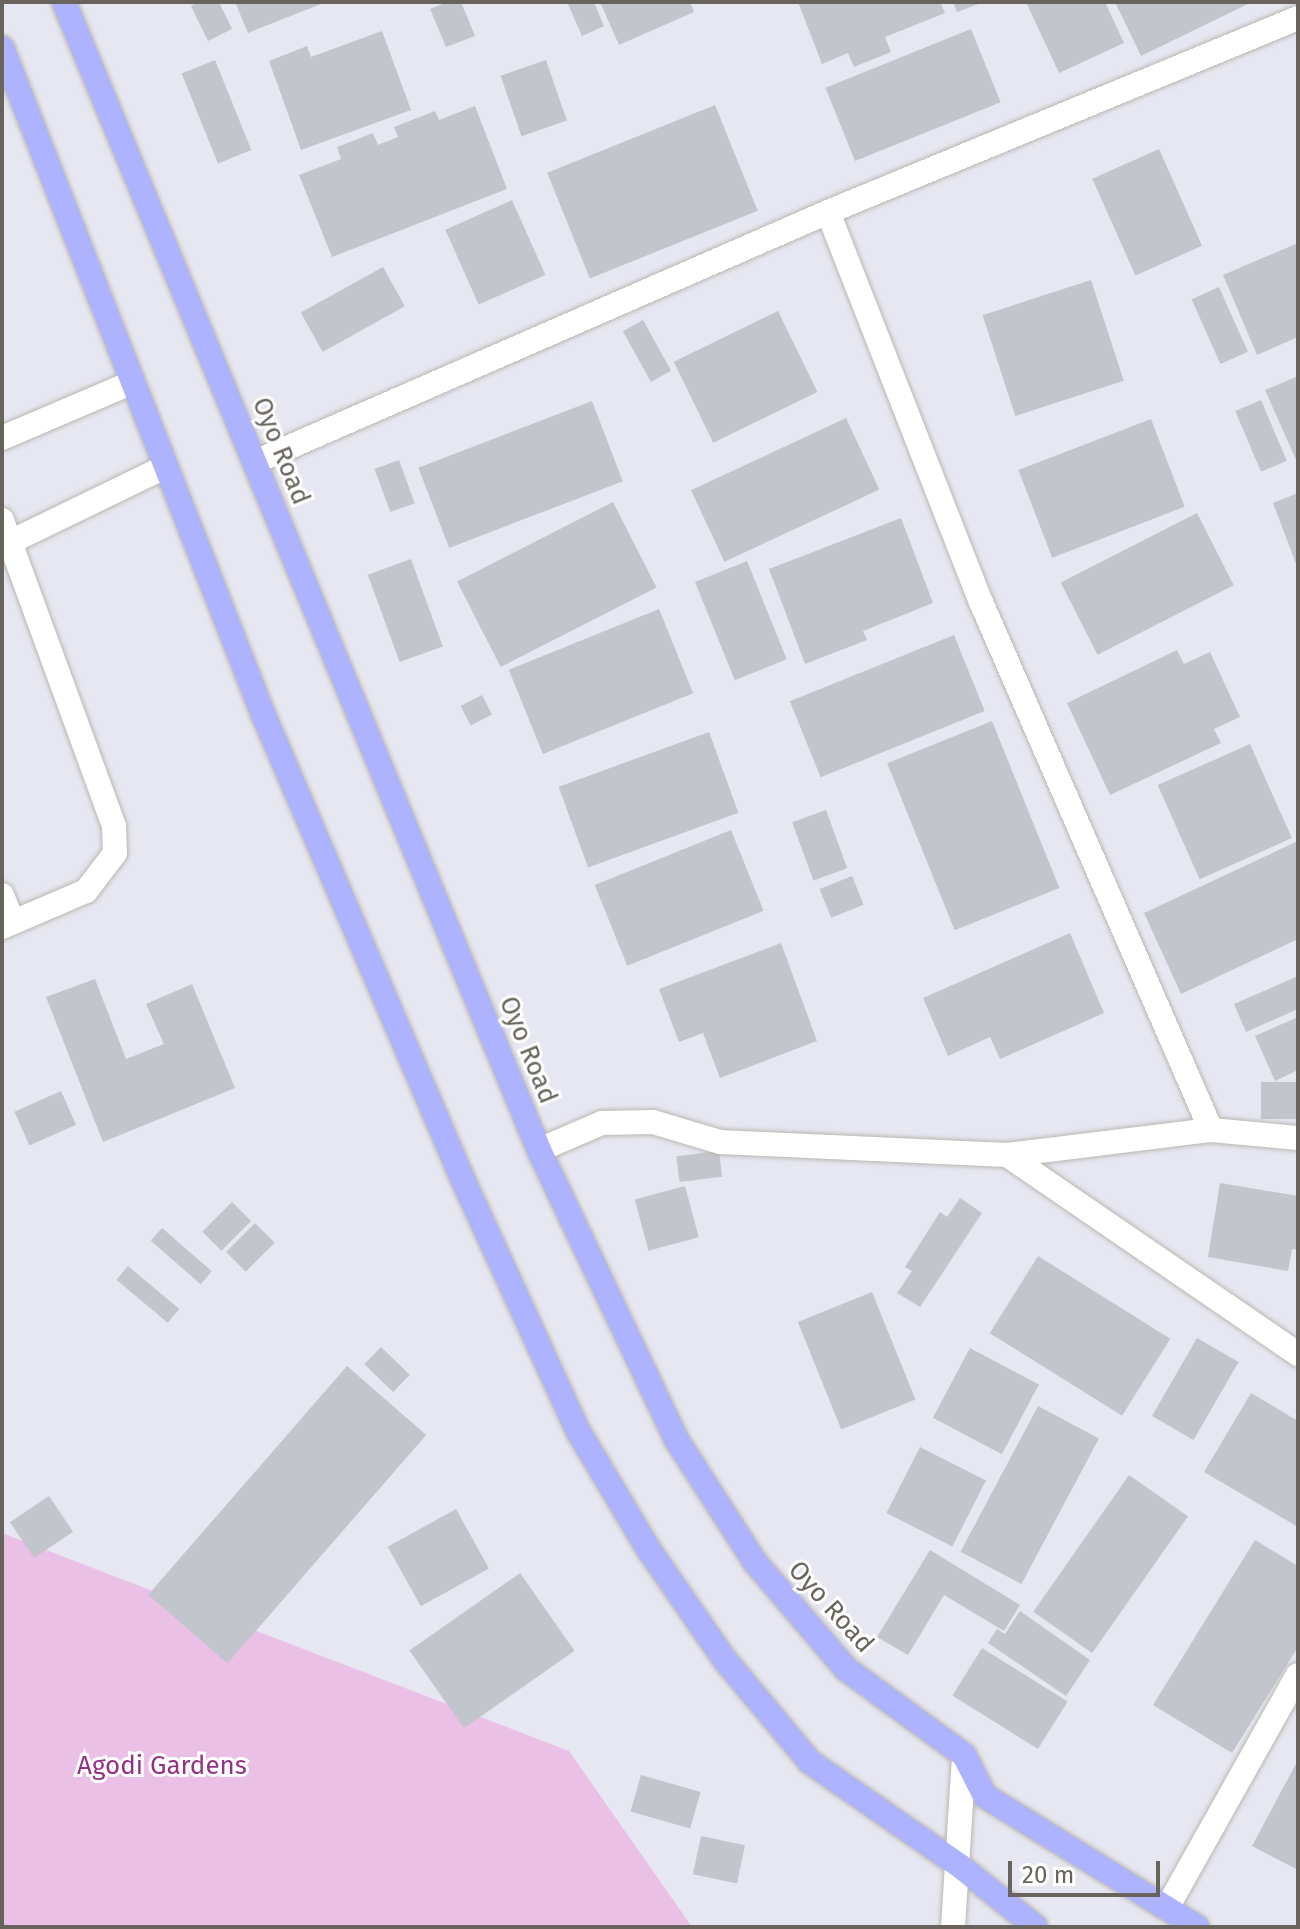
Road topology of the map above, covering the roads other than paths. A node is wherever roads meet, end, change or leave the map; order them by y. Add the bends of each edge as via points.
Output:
1 (64, 2) edge
2 (1290, 2) edge
3 (1298, 18) edge
4 (2, 48) edge
5 (828, 212) junction
6 (133, 382) junction
7 (2, 438) edge
8 (255, 462) junction
9 (165, 467) junction
10 (5, 536) edge
11 (2, 895) edge
12 (8, 924) edge
13 (1211, 1130) junction
14 (1298, 1138) edge
15 (539, 1150) junction
16 (1007, 1155) junction
17 (1298, 1354) edge
18 (1298, 1675) edge
19 (964, 1755) junction
20 (960, 1866) junction
21 (1167, 1908) junction
22 (953, 1927) edge
23 (1036, 1927) edge
24 (1197, 1927) edge

1 - 8 main road, Oyo Road
2 - 3 street
3 - 5 street
4 - 6 main road
5 - 8 street
5 - 13 street via 981,602
6 - 7 street
6 - 9 main road
8 - 15 main road, Oyo Road
9 - 10 street
9 - 20 main road via 282,758 464,1182 578,1431 649,1550 725,1660 810,1762
10 - 12 street via 114,826 115,853 86,891
11 - 12 street
13 - 14 street
13 - 16 street
15 - 16 street via 602,1123 653,1122 720,1142
15 - 19 main road, Oyo Road via 676,1439 755,1562 846,1669
16 - 17 street
18 - 21 street
19 - 20 street
19 - 21 main road, Oyo Road via 985,1796
20 - 22 street
20 - 23 main road
21 - 24 main road, Oyo Road

